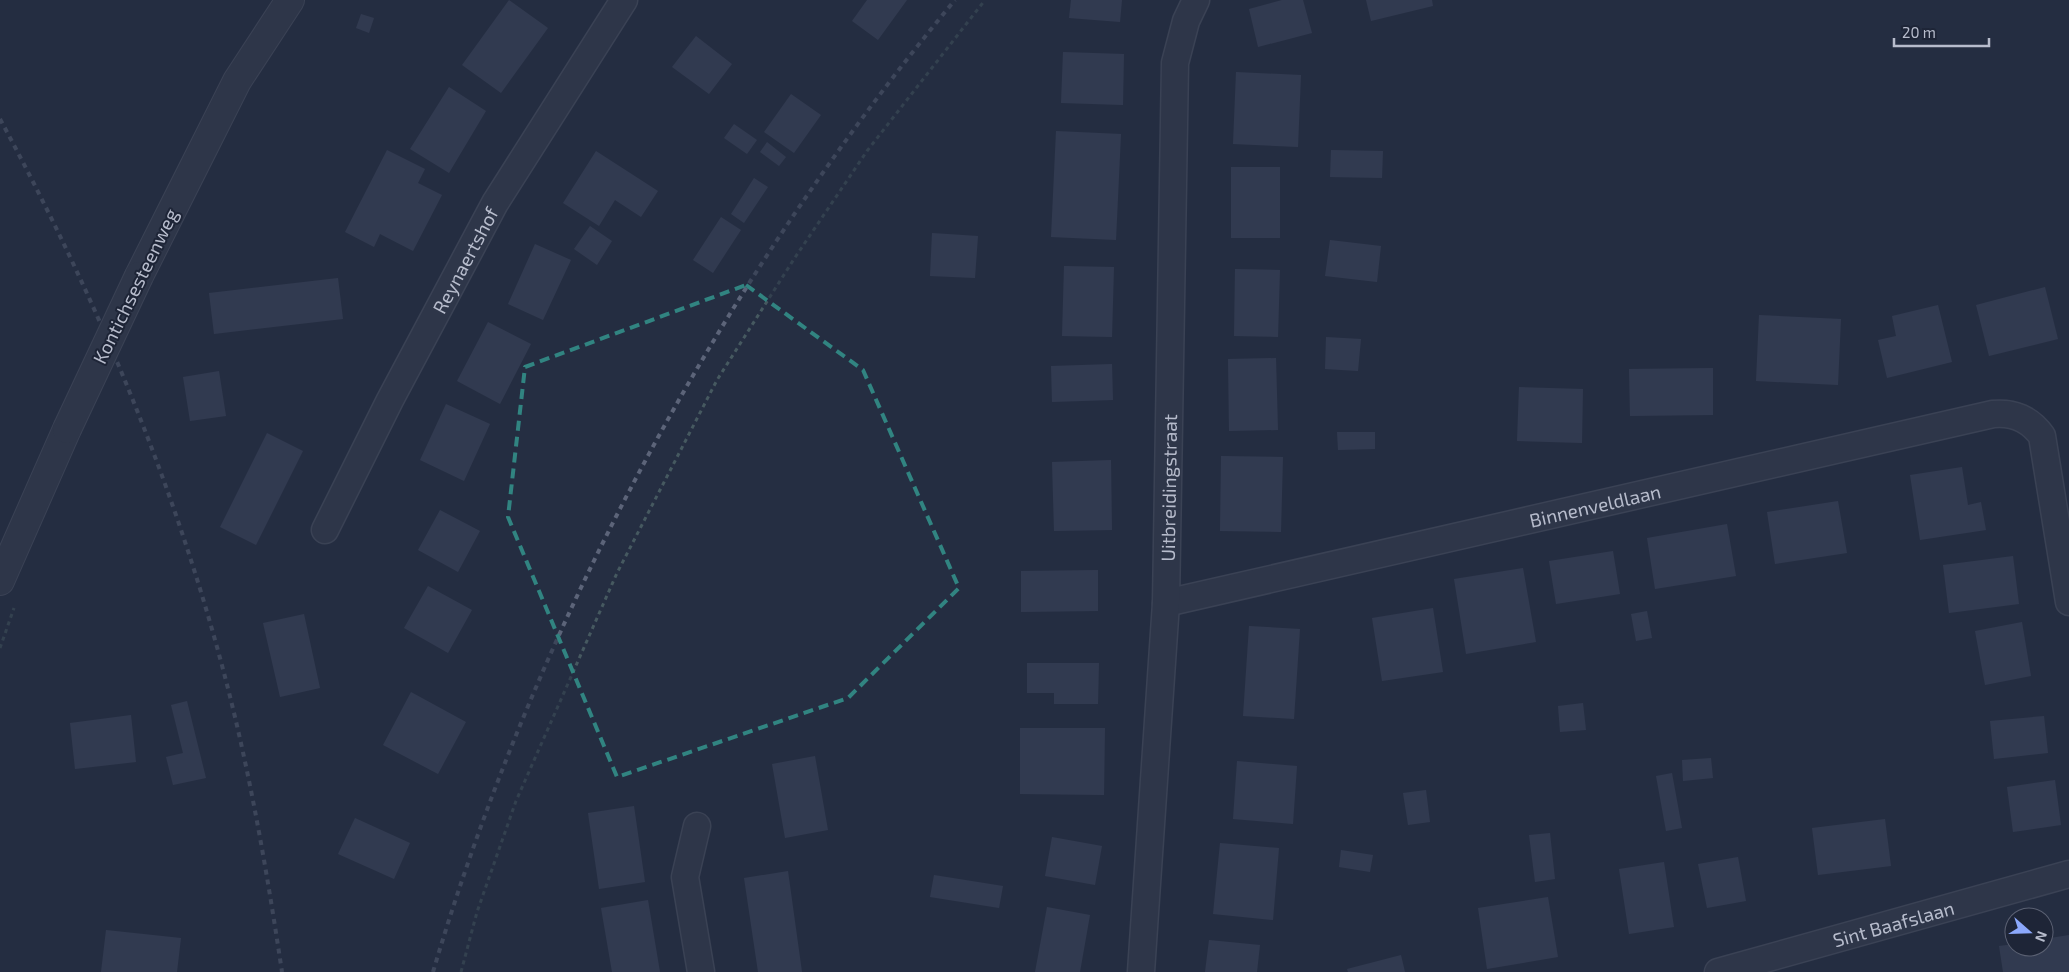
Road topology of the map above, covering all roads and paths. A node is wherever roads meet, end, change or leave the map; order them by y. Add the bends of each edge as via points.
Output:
1 (290, 0) edge
2 (624, 0) edge
3 (985, 0) edge
4 (1194, 3) edge
5 (325, 530) dead end
6 (0, 582) edge
7 (2069, 602) edge
8 (1166, 603) junction
9 (697, 826) dead end
10 (2069, 874) edge
11 (461, 972) edge
12 (701, 972) edge
13 (1141, 972) edge
14 (1718, 972) edge

1 - 6 street, Kontichsesteenweg, bridge via 237,81 139,276 67,428
2 - 5 street, Reynaertshof via 495,203
3 - 11 path via 867,150 717,380 617,573 516,801 477,912
4 - 8 street, Uitbreidingstraat via 1175,63
7 - 8 street, Binnenveldlaan via 2042,436 2034,425 2006,413
8 - 13 street, Uitbreidingstraat
9 - 12 street via 685,877
10 - 14 street, Sint Baafslaan

